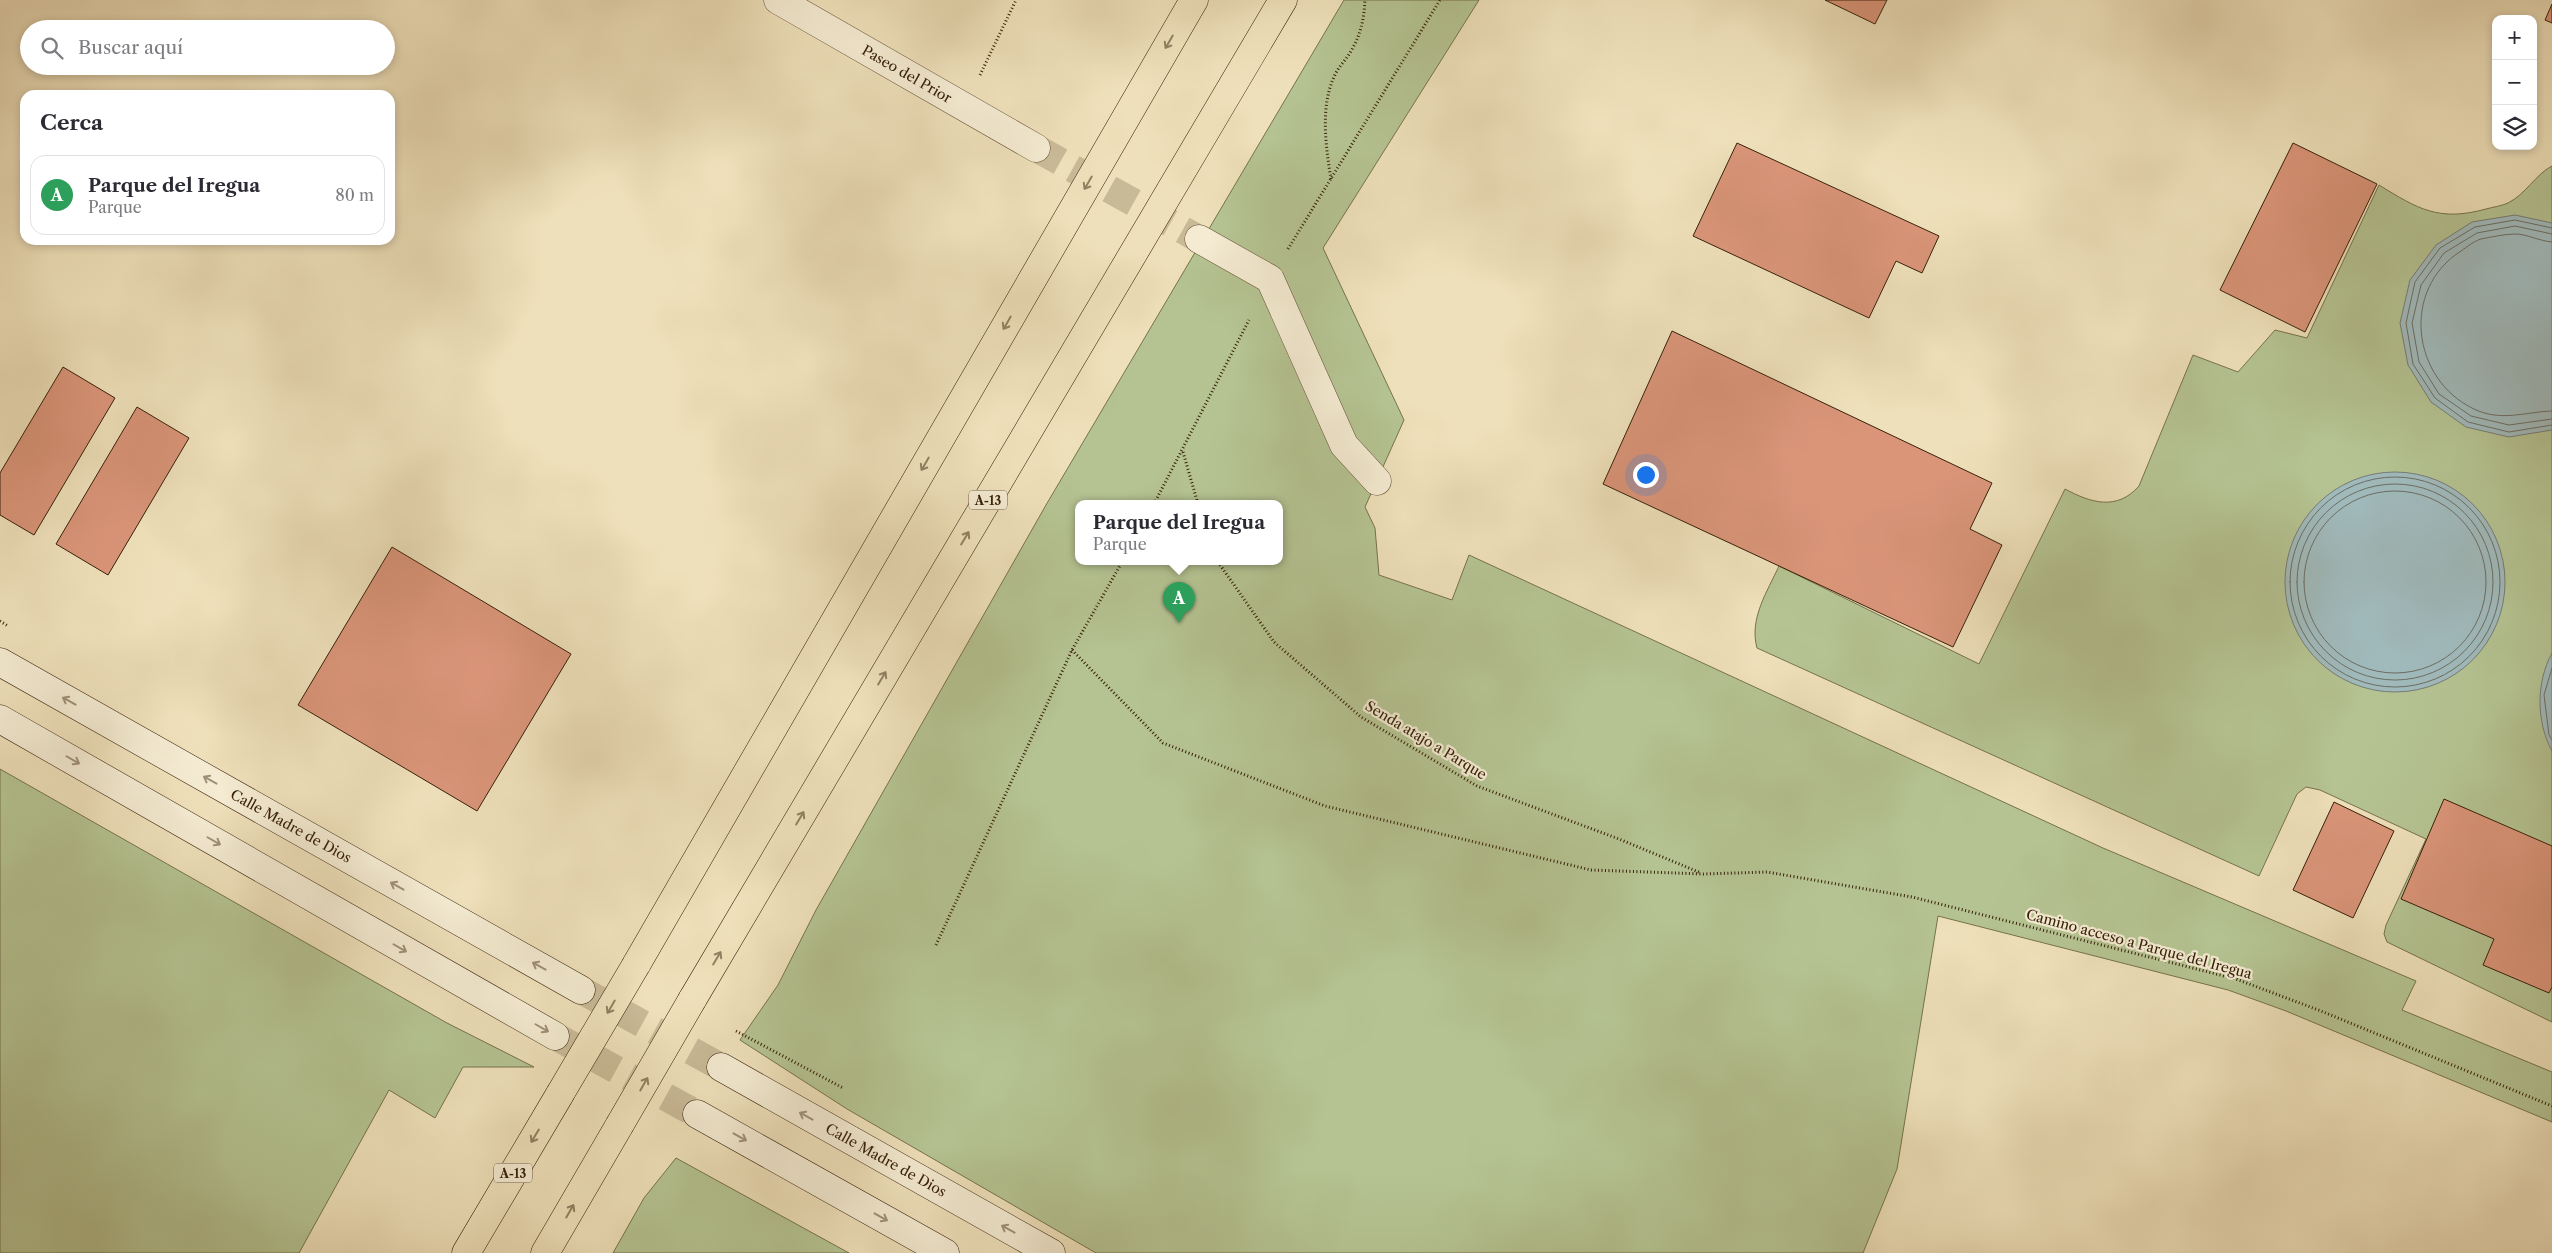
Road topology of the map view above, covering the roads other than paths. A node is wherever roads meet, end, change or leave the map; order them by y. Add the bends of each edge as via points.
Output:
1 (778, 0) edge
2 (1194, 0) edge
3 (1283, 0) edge
4 (1036, 148) tunnel mouth
5 (1199, 239) tunnel mouth
6 (1377, 481) dead end
7 (0, 662) edge
8 (0, 719) edge
9 (582, 990) tunnel mouth
10 (555, 1036) tunnel mouth
11 (721, 1067) tunnel mouth
12 (697, 1114) tunnel mouth
13 (466, 1253) edge
14 (546, 1253) edge
15 (945, 1253) edge
16 (1051, 1253) edge

1 - 4 main road, Paseo del Prior
2 -> 13 highway, A-13, bridge
14 -> 3 highway, A-13, bridge
5 - 6 main road via 1270,279 1344,445
9 -> 7 main road, Calle Madre de Dios
8 -> 10 main road
16 -> 11 main road, Calle Madre de Dios
12 -> 15 main road

